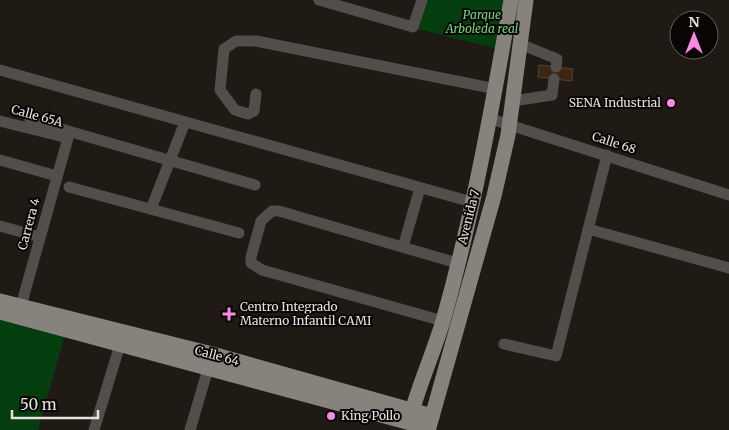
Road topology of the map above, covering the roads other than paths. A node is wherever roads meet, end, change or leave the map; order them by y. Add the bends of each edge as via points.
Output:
1 (319, 0) edge
2 (422, 0) edge
3 (511, 0) edge
4 (526, 0) edge
5 (520, 44) junction
6 (0, 70) edge
7 (496, 89) junction
8 (256, 94) dead end
9 (513, 101) junction
10 (491, 119) junction
11 (30, 120) dead end
12 (0, 121) edge
13 (185, 122) junction
14 (510, 125) junction
15 (68, 138) joint
16 (607, 155) junction
17 (0, 160) edge
18 (170, 160) junction
19 (57, 176) junction
20 (255, 185) dead end
21 (69, 187) dead end
22 (420, 188) junction
23 (729, 194) edge
24 (472, 202) junction
25 (151, 210) junction
26 (0, 226) edge
27 (588, 229) junction
28 (239, 233) dead end
29 (40, 237) junction
30 (403, 247) junction
31 (457, 263) junction
32 (729, 268) edge
33 (0, 301) edge
34 (0, 312) edge
35 (19, 312) junction
36 (443, 321) junction
37 (122, 337) junction
38 (504, 344) dead end
39 (210, 361) junction
40 (410, 421) edge
41 (429, 425) edge
42 (94, 430) edge
43 (190, 430) edge

1 - 2 street via 413,27
3 - 7 main road, Avenida 7
4 - 5 main road, Avenida 7
5 - 9 main road, Avenida 7
5 - 9 street via 557,59 552,95
6 - 13 street
7 - 8 street via 256,41 236,41 224,49 220,90 235,110 248,114 254,111
7 - 10 main road, Avenida 7
9 - 14 main road, Avenida 7
10 - 14 street, Calle 68
10 - 24 main road, Avenida 7
11 - 18 street
12 - 15 street, Calle 65A
13 - 18 street
13 - 22 street
14 - 16 street, Calle 68
14 - 41 main road, Avenida 7 via 494,196
15 - 19 street, Carrera 4
16 - 23 street, Calle 68
16 - 27 street
17 - 19 street
18 - 20 street
18 - 25 street
19 - 29 street, Carrera 4
21 - 25 street
22 - 24 street
22 - 30 street
24 - 31 main road, Avenida 7
25 - 28 street
26 - 29 street
27 - 32 street
27 - 38 street via 556,356
29 - 35 street, Carrera 4
30 - 31 street
30 - 36 street via 272,211 261,221 251,263 262,270
31 - 36 main road, Avenida 7
33 - 35 main road, Calle 64
34 - 35 main road, Calle 64
35 - 37 main road, Calle 64
36 - 40 main road, Avenida 7
37 - 39 main road, Calle 64
37 - 42 street
39 - 40 main road, Calle 64
39 - 43 street
40 - 41 main road, Calle 64

